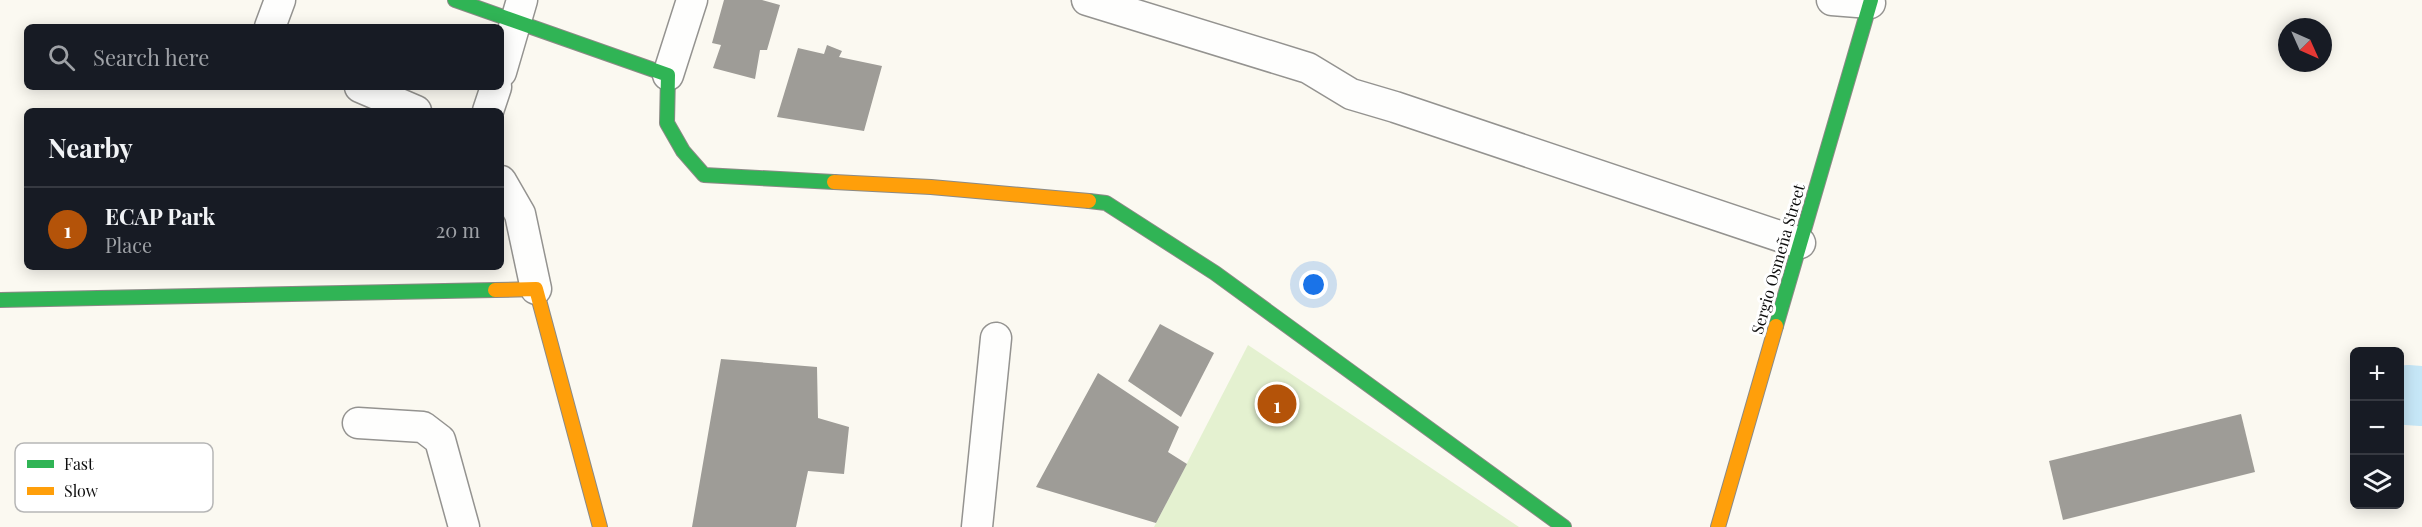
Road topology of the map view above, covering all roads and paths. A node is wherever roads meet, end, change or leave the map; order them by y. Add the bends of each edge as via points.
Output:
1 (280, 0) edge
2 (455, 0) edge
3 (692, 0) edge
4 (1087, 0) edge
5 (1832, 0) edge
6 (1871, 1) edge
7 (520, 10) edge
8 (271, 24) edge
9 (504, 62) edge
10 (668, 75) junction
11 (367, 90) edge
12 (495, 90) edge
13 (409, 108) edge
14 (489, 108) edge
15 (504, 186) edge
16 (1800, 243) junction
17 (536, 289) junction
18 (0, 300) edge
19 (996, 338) dead end
20 (358, 423) dead end
21 (464, 527) edge
22 (600, 527) edge
23 (977, 527) edge
24 (1564, 527) edge
25 (1718, 527) edge

1 - 8 street
2 - 7 street
3 - 10 street
4 - 16 street via 1308,68 1351,94
5 - 6 street
6 - 16 street, Sergio Osmeña Street
7 - 9 street
7 - 10 street
10 - 24 street via 667,123 683,151 704,175 931,187 1106,203 1215,273
11 - 13 street
12 - 14 street
15 - 17 street via 520,214
16 - 25 street, Sergio Osmeña Street
17 - 18 street
17 - 22 street
19 - 23 street
20 - 21 street via 423,427 440,440

